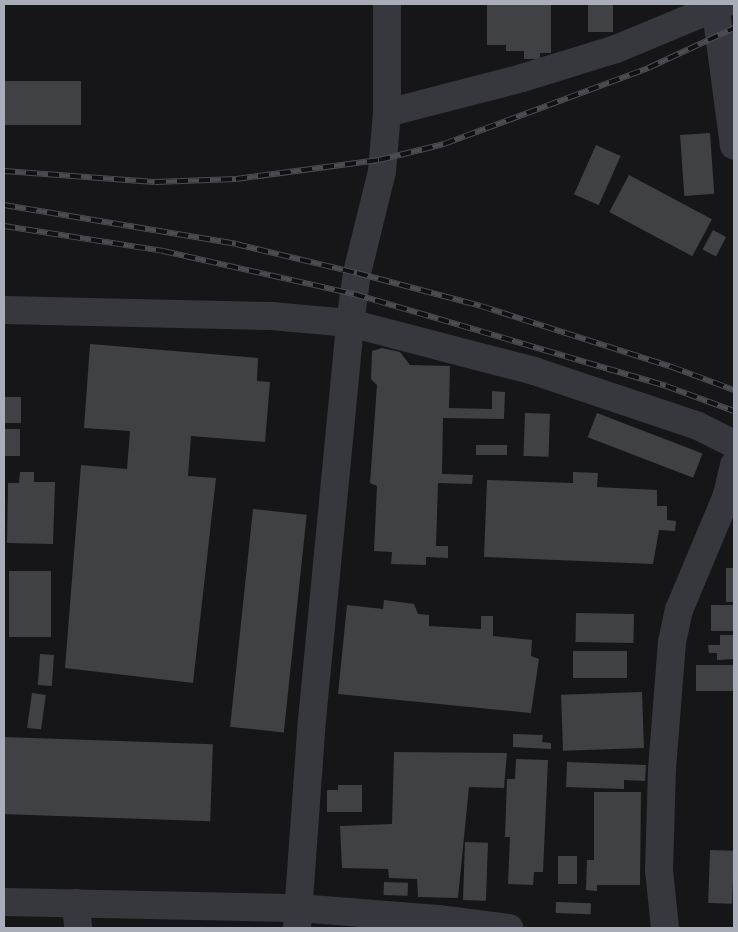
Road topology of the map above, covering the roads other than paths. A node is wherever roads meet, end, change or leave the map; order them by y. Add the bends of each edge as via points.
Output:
1 (387, 4) edge
2 (718, 5) edge
3 (731, 85) edge
4 (387, 113) junction
5 (734, 146) edge
6 (4, 310) edge
7 (350, 323) junction
8 (734, 444) edge
9 (734, 465) edge
10 (9, 896) edge
11 (77, 916) edge
12 (310, 918) edge
13 (407, 922) edge
14 (509, 928) edge
15 (665, 928) edge

1 - 4 street
2 - 3 street
2 - 4 street via 616,49 522,78
3 - 5 street
4 - 7 street via 382,171 357,273
6 - 7 street via 271,316
7 - 8 street via 534,371 698,426
7 - 12 street
9 - 15 street via 727,495 679,610 672,642 662,769 659,870
10 - 11 street
11 - 12 street
12 - 13 street
13 - 14 street

